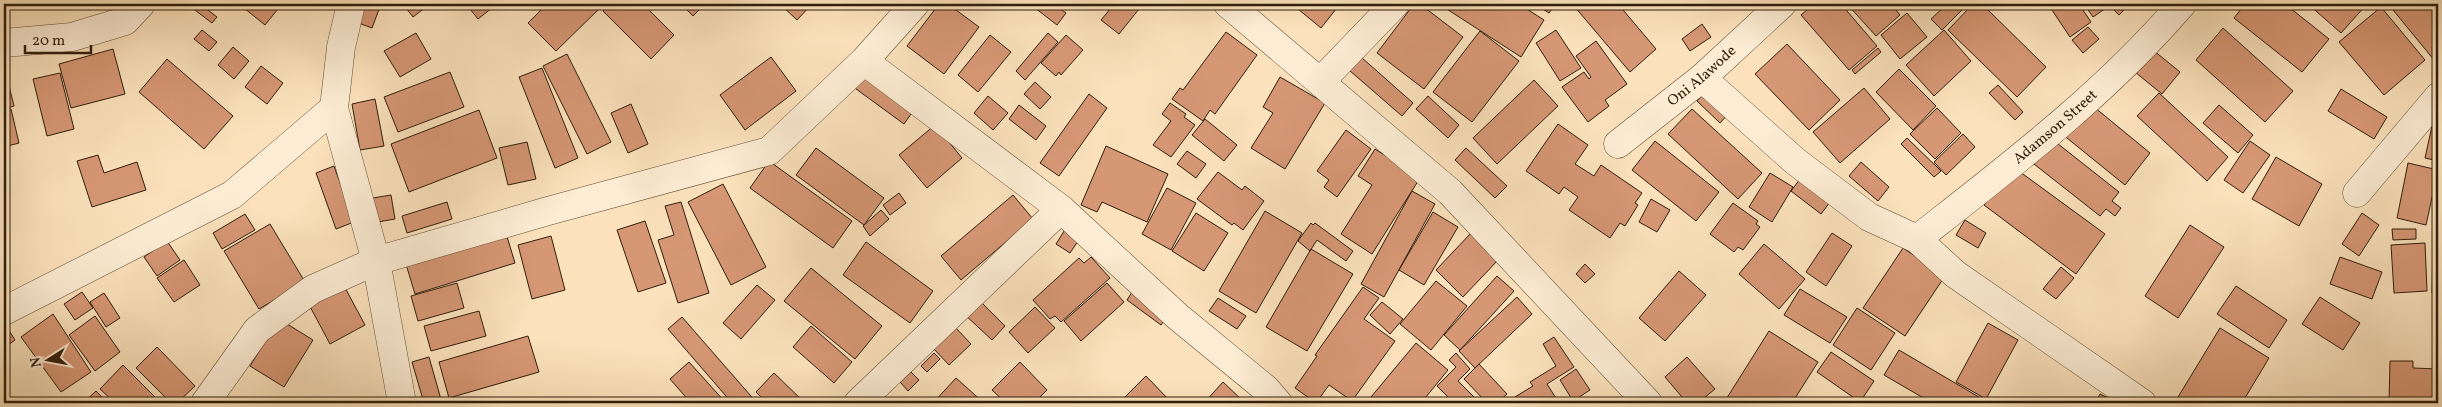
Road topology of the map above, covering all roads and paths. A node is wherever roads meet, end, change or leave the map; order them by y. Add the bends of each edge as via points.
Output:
1 (141, 4) edge
2 (351, 4) edge
3 (915, 4) edge
4 (1228, 4) edge
5 (1395, 4) edge
6 (1782, 4) edge
7 (2182, 4) edge
8 (4, 43) edge
9 (864, 61) junction
10 (1702, 78) junction
11 (1320, 82) junction
12 (2438, 97) edge
13 (334, 108) junction
14 (1618, 144) dead end
15 (2357, 193) dead end
16 (1060, 209) junction
17 (1917, 239) junction
18 (376, 261) junction
19 (4, 311) edge
20 (205, 403) edge
21 (402, 403) edge
22 (858, 403) edge
23 (1278, 403) edge
24 (1648, 403) edge
25 (2142, 403) edge

1 - 8 street via 125,21 72,37
2 - 13 street via 341,48
3 - 9 street
4 - 11 street
5 - 11 street
6 - 10 street, Oni Alawode
7 - 17 street, Adamson Street via 2148,44 2041,141
9 - 16 street
9 - 18 street via 769,150
10 - 14 street, Oni Alawode
10 - 17 street via 1795,162 1868,217
11 - 24 street via 1450,192
12 - 15 street
13 - 18 street
13 - 19 street via 232,195
16 - 22 street
16 - 23 street
17 - 25 street via 1955,274
18 - 20 street via 313,289 257,330
18 - 21 street

